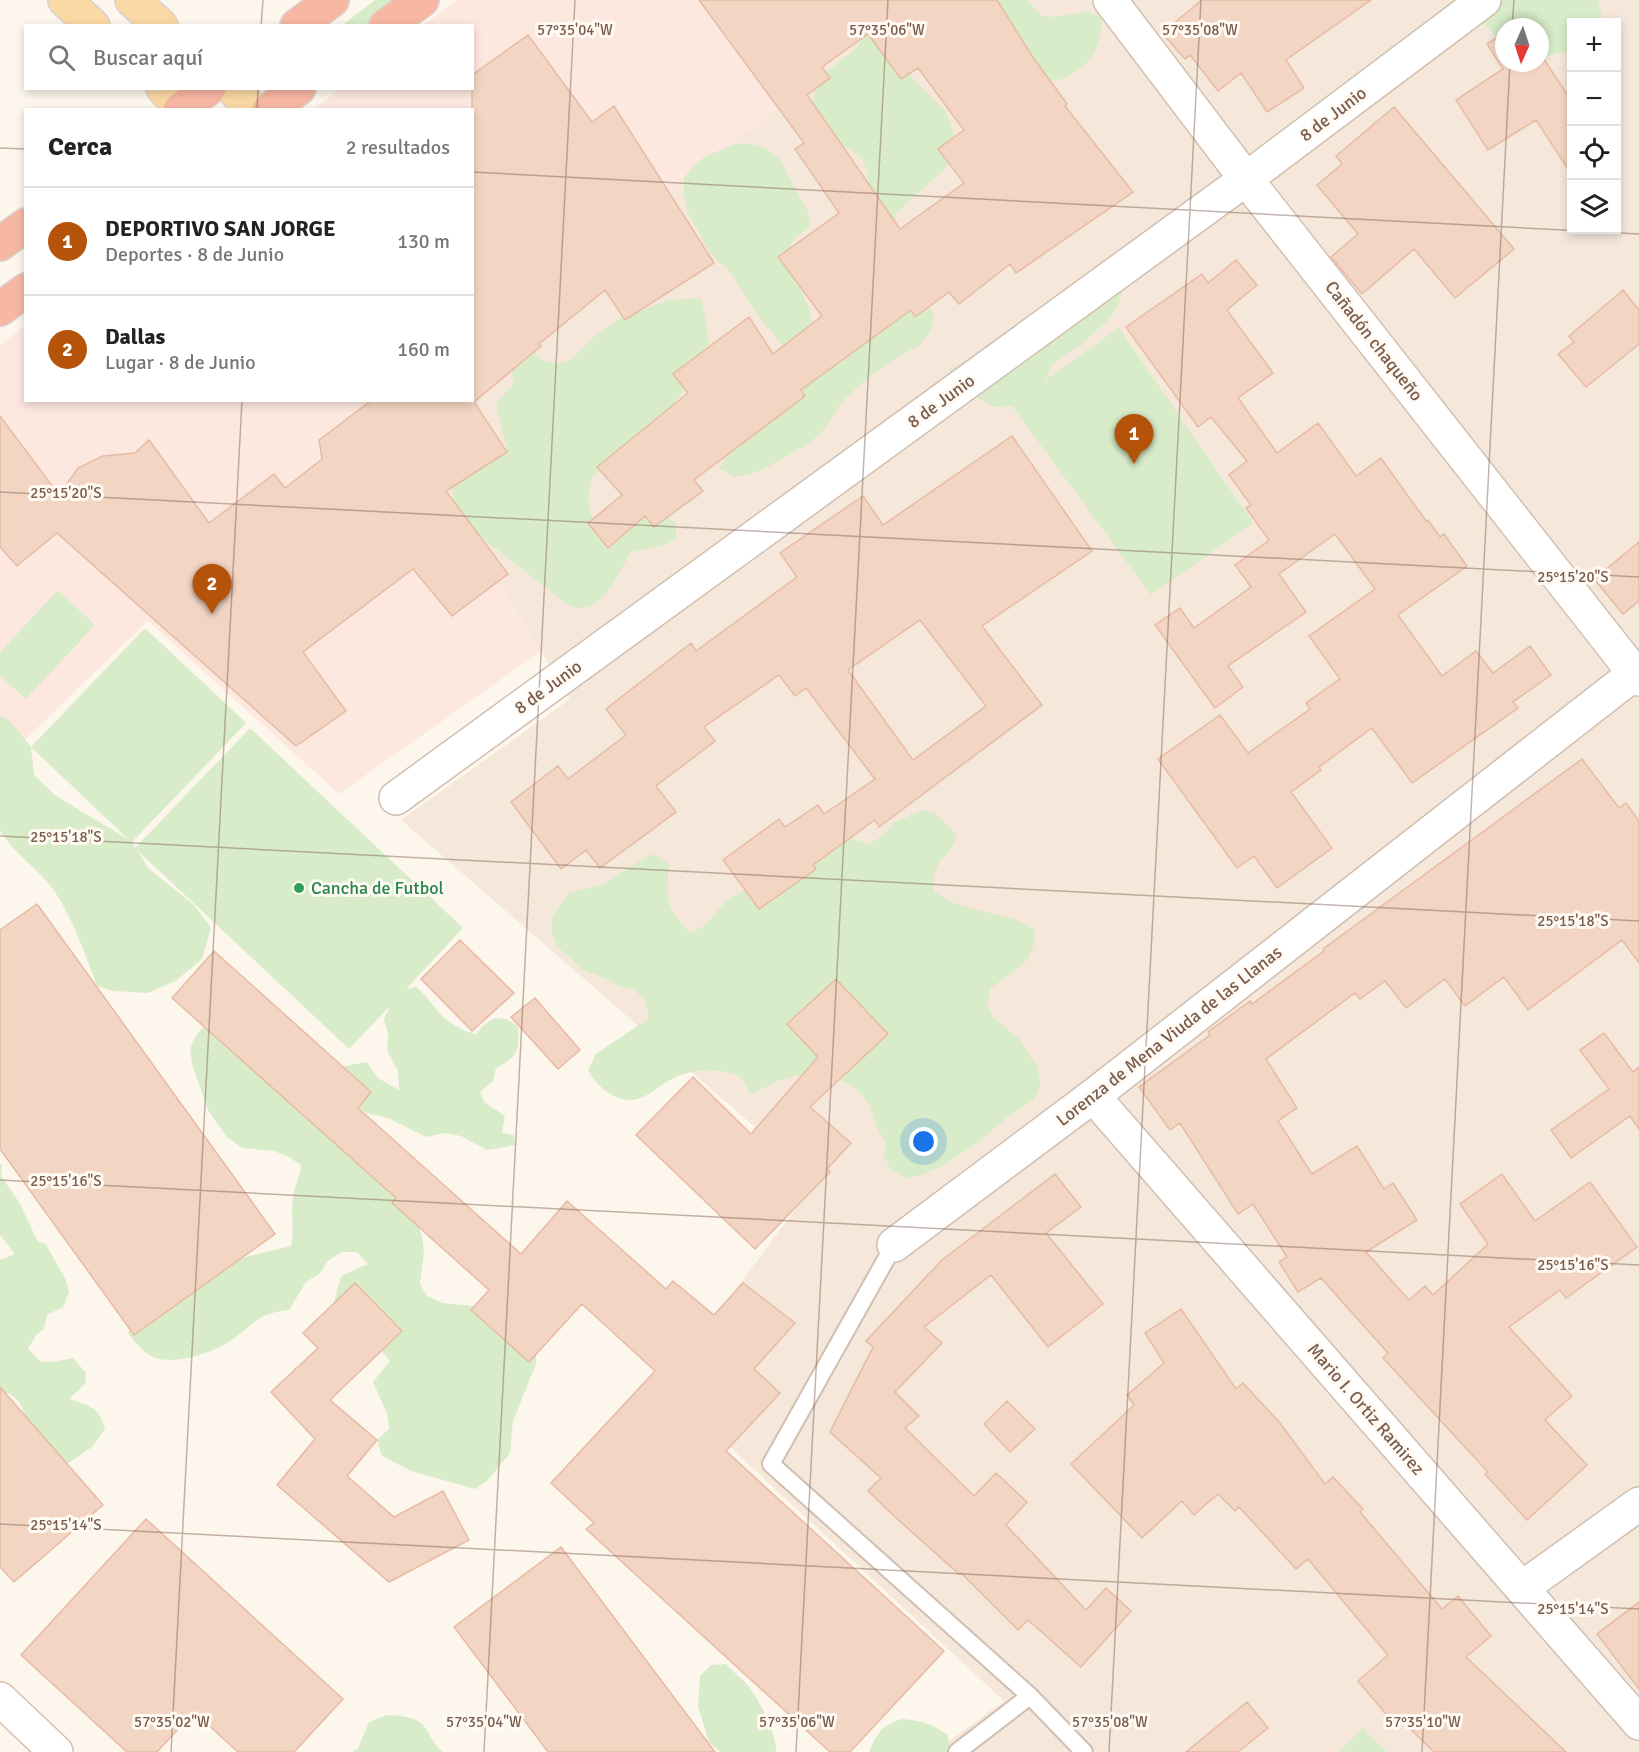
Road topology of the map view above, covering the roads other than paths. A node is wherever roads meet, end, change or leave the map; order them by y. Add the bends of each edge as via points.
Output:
1 (66, 0) edge
2 (132, 0) edge
3 (332, 0) edge
4 (422, 0) edge
5 (1110, 0) edge
6 (1484, 0) edge
7 (91, 24) edge
8 (159, 24) edge
9 (300, 24) edge
10 (389, 24) edge
11 (234, 90) edge
12 (295, 90) edge
13 (251, 108) edge
14 (272, 108) edge
15 (1246, 179) junction
16 (24, 226) edge
17 (0, 244) edge
18 (24, 291) edge
19 (0, 309) edge
20 (1638, 674) edge
21 (396, 798) dead end
22 (1093, 1096) junction
23 (894, 1245) joint
24 (1639, 1504) edge
25 (1522, 1588) junction
26 (1030, 1696) junction
27 (0, 1699) edge
28 (1639, 1723) edge
29 (56, 1752) edge
30 (957, 1752) edge
31 (1084, 1752) edge

1 - 7 main road
2 - 8 main road
3 - 9 highway
4 - 10 highway
5 - 15 street, Cañadón chaqueño
6 - 15 street, 8 de Junio
11 - 13 main road
12 - 14 highway
15 - 20 street, Cañadón chaqueño
15 - 21 street, 8 de Junio
16 - 17 highway
18 - 19 highway
20 - 22 street, Lorenza de Mena Viuda de las Llanas
22 - 23 street, Lorenza de Mena Viuda de las Llanas
22 - 25 street, Mario I. Ortiz Ramirez
23 - 26 lane, Lorenza de Mena Viuda de las Llanas via 771,1464
24 - 25 street
25 - 28 street, Mario I. Ortiz Ramirez
26 - 30 lane
26 - 31 lane
27 - 29 street

